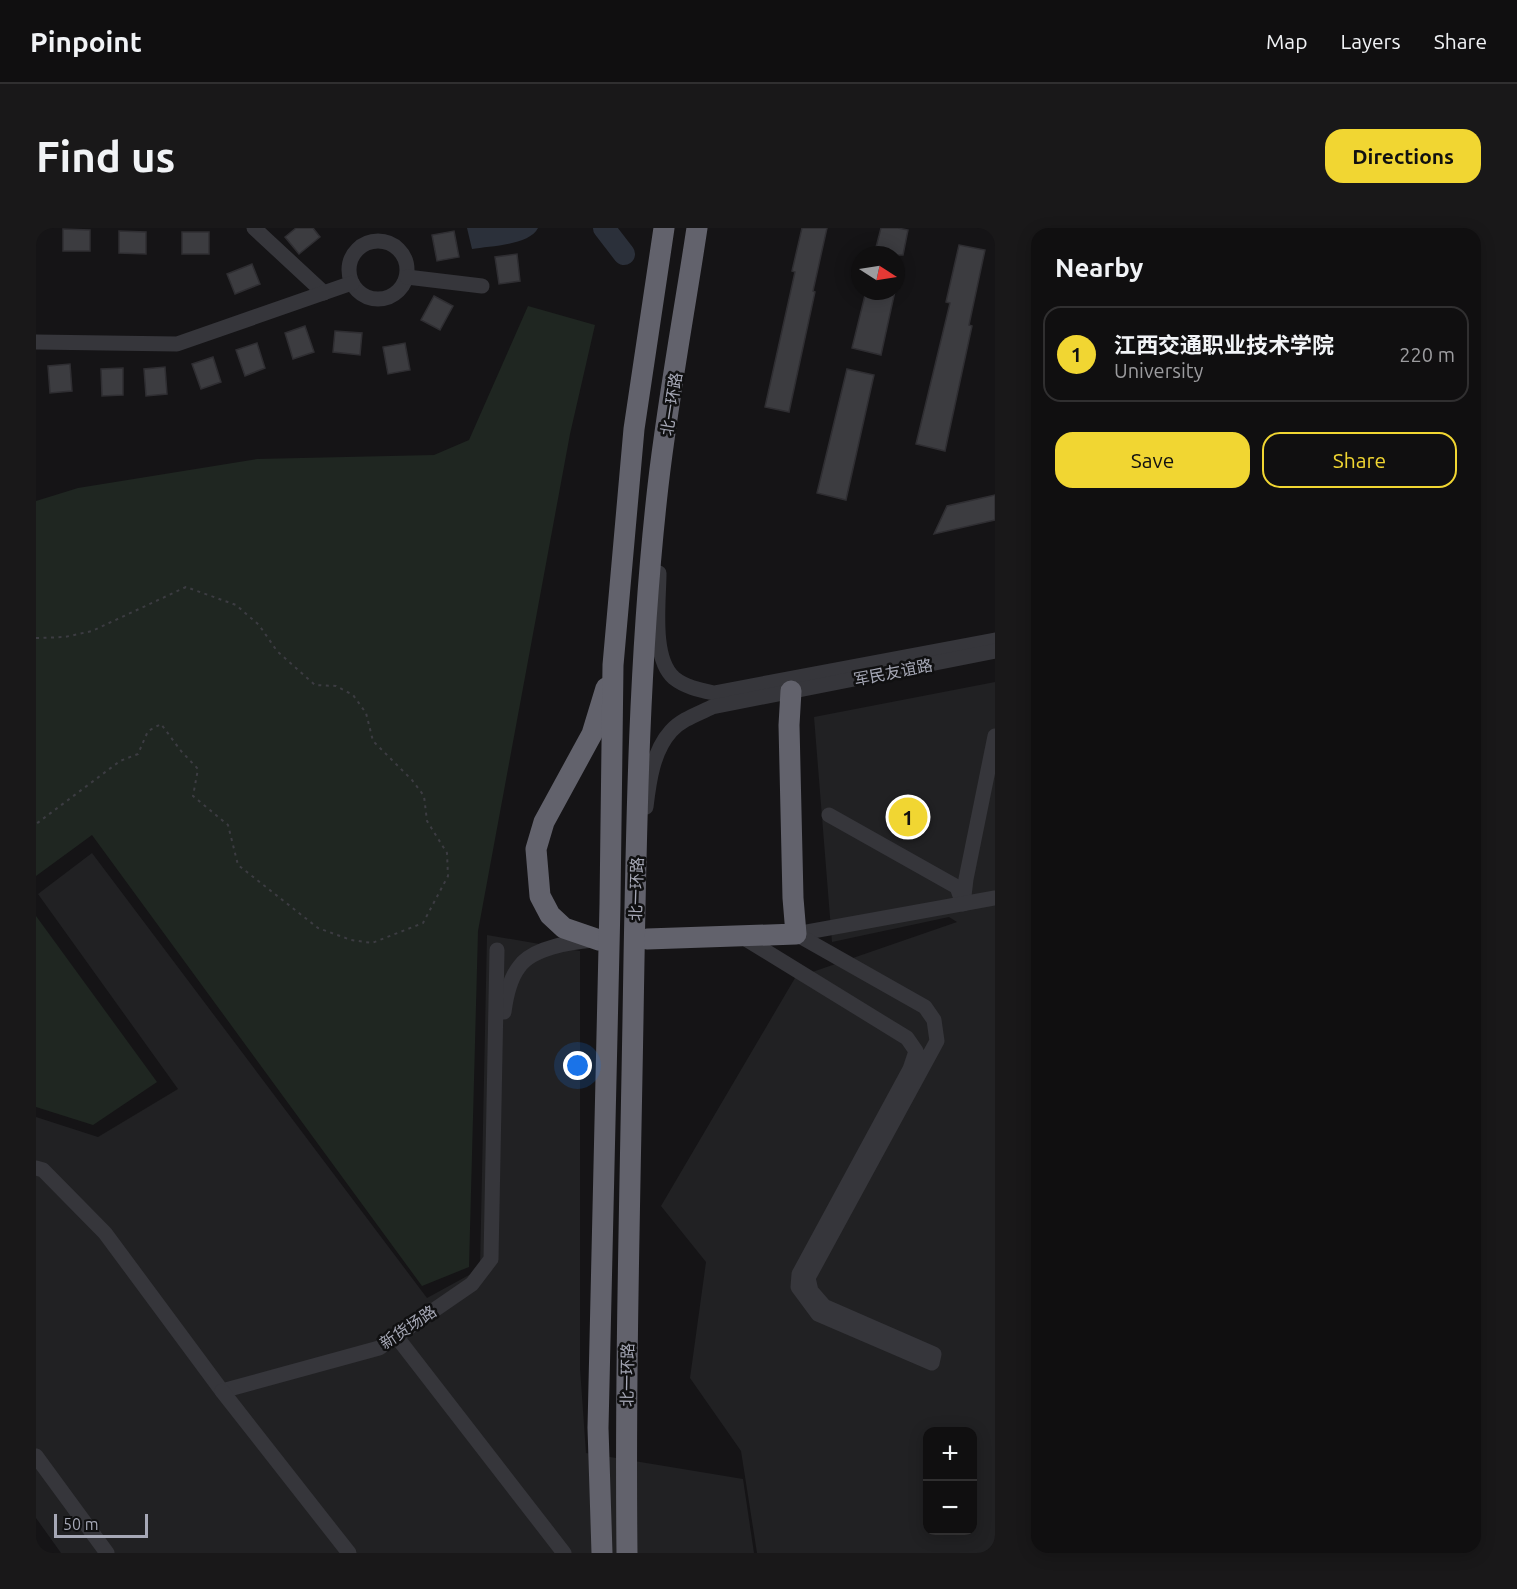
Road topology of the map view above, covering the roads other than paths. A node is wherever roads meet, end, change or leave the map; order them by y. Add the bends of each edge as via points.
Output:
1 (254, 228) edge
2 (664, 228) edge
3 (697, 228) edge
4 (407, 277) junction
5 (352, 283) junction
6 (482, 286) dead end
7 (324, 292) junction
8 (36, 342) edge
9 (658, 484) junction
10 (995, 640) edge
11 (995, 651) edge
12 (613, 665) junction
13 (792, 685) junction
14 (995, 736) edge
15 (829, 815) dead end
16 (995, 898) edge
17 (635, 904) junction
18 (963, 904) junction
19 (796, 934) junction
20 (741, 936) junction
21 (647, 939) dead end
22 (599, 940) joint
23 (497, 950) dead end
24 (495, 1088) junction
25 (36, 1168) edge
26 (396, 1336) junction
27 (222, 1391) junction
28 (36, 1456) edge
29 (107, 1553) edge
30 (349, 1553) edge
31 (564, 1553) edge
32 (602, 1553) edge
33 (627, 1553) edge

1 - 7 street
2 - 12 highway, 北一环路 via 634,429
3 - 9 highway, 北一环路
4 - 5 street via 398,293 382,300 366,297
4 - 5 street via 408,266 398,248 374,241 355,252 350,261
4 - 6 street
5 - 7 street
7 - 8 street via 177,344
9 - 13 street via 658,642 666,668 691,688 714,693
9 - 17 highway, 北一环路 via 641,709
10 - 13 street, 军民友谊路
11 - 13 street, 军民友谊路
12 - 22 highway via 591,734 544,822 536,849 540,896 550,915 564,928
12 - 32 highway, 北一环路 via 598,1428
13 - 17 street via 712,707 687,718 671,731 650,774
13 - 19 highway via 789,725
14 - 18 street
15 - 18 street via 957,887
16 - 18 street
17 - 33 highway, 北一环路
18 - 19 street
19 - 20 highway
19 - 20 street via 925,1007 934,1020 937,1041 808,1278 811,1292 824,1306 934,1354 932,1363 818,1314 798,1287 799,1274 910,1069 916,1051 908,1038
20 - 21 highway
22 - 24 street via 568,942 528,958 519,966 507,994
23 - 24 street, 新货场路
24 - 26 street, 新货场路 via 491,1259 472,1284
25 - 27 street via 44,1170 105,1233
26 - 27 street, 新货场路 via 379,1348
26 - 31 street
27 - 30 street
28 - 29 street

